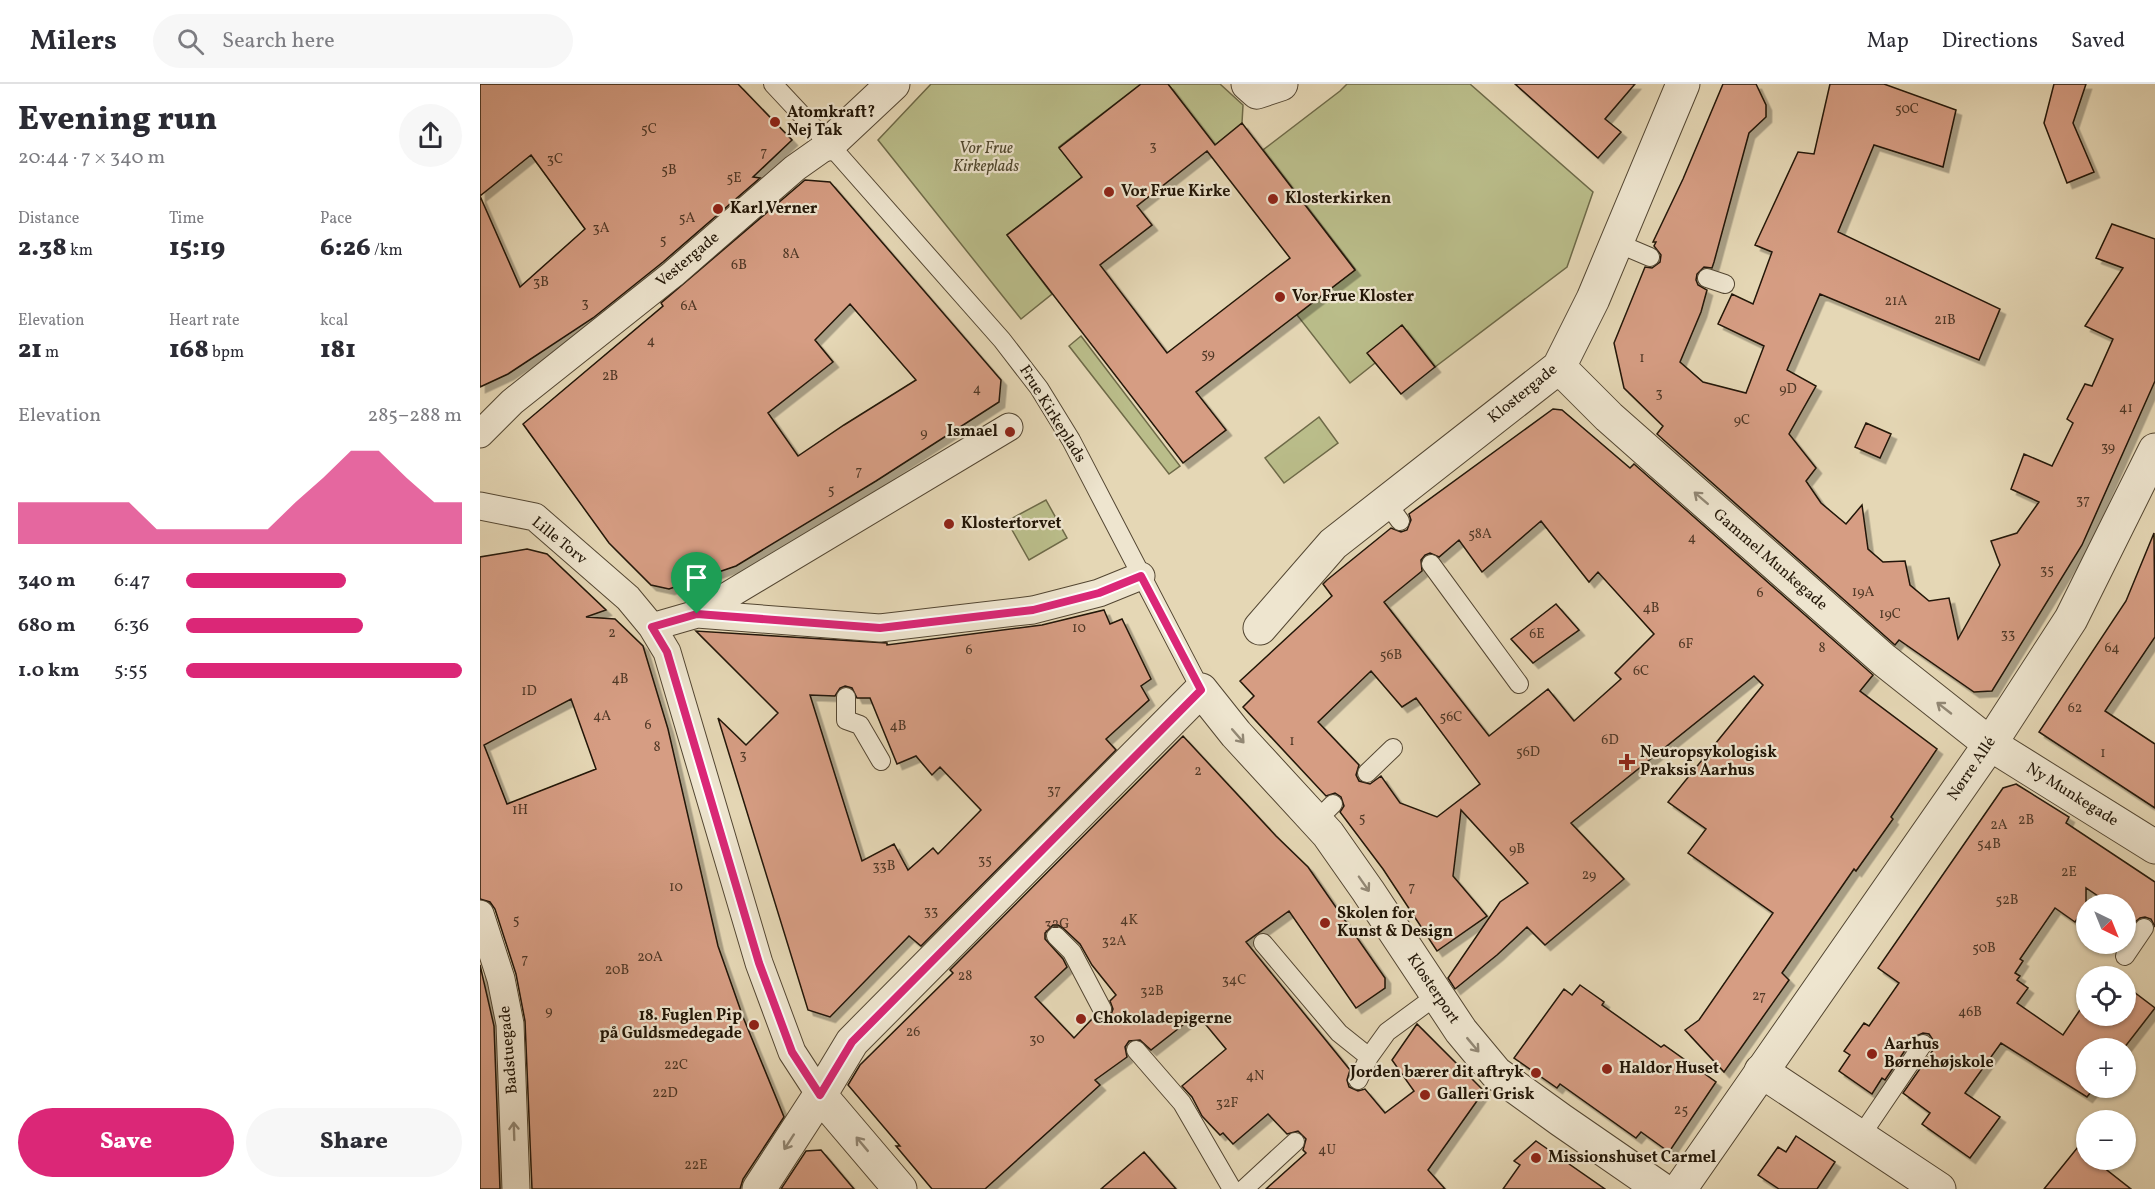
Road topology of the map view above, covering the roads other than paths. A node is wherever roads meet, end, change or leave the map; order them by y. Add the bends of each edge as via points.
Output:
1 (773, 84) edge
2 (893, 84) edge
3 (1683, 84) edge
4 (829, 144) junction
5 (1617, 243) junction
6 (1650, 257) dead end
7 (1707, 278) dead end
8 (1725, 284) dead end
9 (1559, 367) junction
10 (1009, 427) dead end
11 (480, 434) edge
12 (2155, 450) edge
13 (480, 506) edge
14 (1431, 564) dead end
15 (1141, 576) junction
16 (697, 614) junction
17 (652, 627) junction
18 (1260, 628) dead end
19 (1519, 684) dead end
20 (1201, 690) junction
21 (846, 697) dead end
22 (1990, 744) junction
23 (1393, 748) dead end
24 (881, 761) dead end
25 (1367, 773) dead end
26 (2155, 847) edge
27 (483, 922) edge
28 (2144, 928) dead end
29 (1056, 936) dead end
30 (1263, 943) dead end
31 (2125, 956) dead end
32 (1436, 996) junction
33 (1102, 1009) dead end
34 (1923, 1044) dead end
35 (1136, 1050) dead end
36 (1369, 1057) junction
37 (1761, 1071) junction
38 (1359, 1080) dead end
39 (820, 1095) junction
40 (1860, 1137) junction
41 (1295, 1142) dead end
42 (516, 1189) edge
43 (759, 1189) edge
44 (900, 1189) edge
45 (1232, 1189) edge
46 (1244, 1189) edge
47 (1661, 1189) edge
48 (1680, 1189) edge
49 (1939, 1189) edge

1 - 4 lane, Frue Kirkeplads
2 - 4 street, Vestergade
3 - 5 street, Klostergade
4 - 11 street, Vestergade via 512,402
4 - 15 lane, Frue Kirkeplads via 1002,340 1039,388 1071,440
5 - 6 lane
5 - 9 street, Klostergade
7 - 8 lane
9 - 18 street, Klostergade via 1393,512 1333,544
22 -> 9 street, Gammel Munkegade via 1884,660 1609,417
10 - 16 street
12 - 22 street, Nørre Allé via 2071,619
13 - 17 street, Lille Torv via 535,517 628,598
14 - 19 lane
15 - 16 street via 1099,593 1033,610 880,628 833,631
15 - 20 lane, Frue Kirkeplads
16 - 17 street
17 - 39 street, Lille Torv via 667,652 759,963 792,1052
20 -> 32 street, Klosterport via 1236,734 1325,812 1328,834
20 - 39 street via 1013,892 852,1042
21 - 24 lane via 846,720 860,724
22 - 26 street, Ny Munkegade
22 - 37 street, Nørre Allé
23 - 25 lane
42 -> 27 street, Badstuegade via 510,1024
28 - 31 lane
29 - 33 lane via 1072,952
30 - 36 lane via 1339,1033
32 - 36 lane via 1387,1032
32 -> 47 street, Klosterport via 1496,1073
34 - 40 lane
35 - 45 lane via 1182,1103
36 - 38 lane
37 - 40 street
37 - 48 street, Nørre Allé
39 -> 43 street
44 -> 39 street
40 - 49 street
41 - 46 lane

